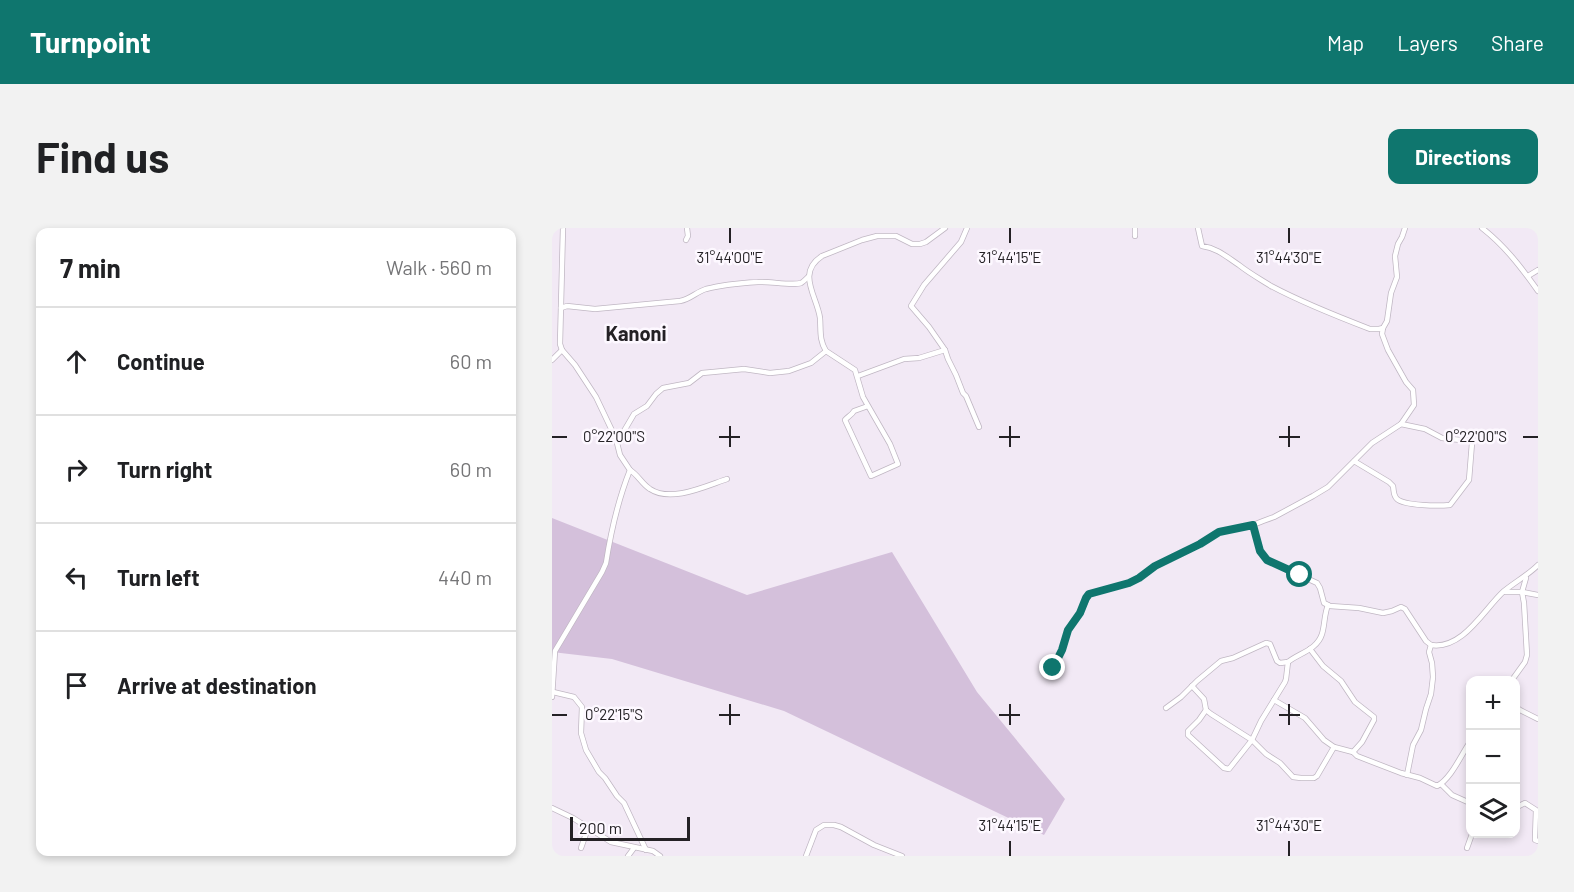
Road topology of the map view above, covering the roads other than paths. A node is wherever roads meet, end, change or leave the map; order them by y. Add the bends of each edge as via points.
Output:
1 (563, 228) edge
2 (687, 228) edge
3 (945, 228) edge
4 (967, 228) edge
5 (1135, 228) edge
6 (1198, 228) edge
7 (1404, 228) edge
8 (1482, 228) edge
9 (1135, 237) dead end
10 (686, 240) dead end
11 (1538, 270) edge
12 (1528, 276) junction
13 (808, 277) junction
14 (1538, 291) edge
15 (561, 301) junction
16 (567, 306) junction
17 (561, 308) junction
18 (1383, 328) junction
19 (562, 350) junction
20 (945, 350) junction
21 (826, 351) junction
22 (552, 360) edge
23 (858, 376) junction
24 (868, 406) junction
25 (1401, 424) junction
26 (979, 427) dead end
27 (616, 439) junction
28 (1354, 461) junction
29 (630, 470) junction
30 (727, 479) dead end
31 (1253, 525) junction
32 (1538, 565) edge
33 (1526, 576) junction
34 (1504, 592) junction
35 (1522, 592) junction
36 (1538, 595) edge
37 (1328, 605) junction
38 (1431, 645) junction
39 (1310, 649) junction
40 (1288, 662) junction
41 (1053, 668) dead end
42 (1515, 676) edge
43 (1191, 687) junction
44 (553, 694) edge
45 (1274, 700) junction
46 (1166, 708) dead end
47 (1206, 710) junction
48 (1520, 711) edge
49 (1538, 718) edge
50 (1252, 740) junction
51 (1334, 747) junction
52 (1466, 749) edge
53 (1353, 752) junction
54 (1407, 775) junction
55 (1442, 784) junction
56 (1466, 801) edge
57 (1520, 805) edge
58 (552, 807) edge
59 (588, 828) junction
60 (1471, 838) edge
61 (1538, 841) edge
62 (581, 848) dead end
63 (634, 848) junction
64 (1467, 848) dead end
65 (646, 850) junction
66 (628, 856) edge
67 (660, 856) edge
68 (806, 856) edge
69 (902, 856) edge

1 - 15 street
2 - 10 street
3 - 13 street via 916,245 893,236 862,240 816,260
4 - 20 street via 961,242 911,306
5 - 9 street
6 - 18 street via 1202,246 1228,256 1284,293 1370,329
7 - 18 street via 1395,256 1397,277
8 - 12 street
11 - 12 street
12 - 14 street
13 - 16 street via 795,284 757,282 706,289 681,301 595,309
13 - 21 street
15 - 16 street
15 - 17 street
16 - 17 street
17 - 19 street
18 - 25 street via 1388,350 1413,390 1414,405
19 - 22 street
19 - 27 street via 596,397
20 - 23 street via 904,359
20 - 26 street
21 - 23 street via 853,368
21 - 27 street via 811,363 789,371 707,372 693,382 663,388 634,414
23 - 24 street
24 - 24 street via 898,464 871,476 845,420 854,411
25 - 28 street via 1372,443
25 - 28 street via 1472,443 1469,480 1452,503 1401,501 1389,482
27 - 29 street
28 - 31 street via 1328,487
29 - 30 street via 648,488 661,494 679,494
29 - 44 street via 623,484 606,563 555,651
31 - 37 street via 1260,551 1267,560 1317,583
31 - 41 street via 1219,532 1129,583 1089,594 1068,630
32 - 33 street
33 - 34 street
33 - 35 street
34 - 35 street
34 - 38 street via 1469,630 1449,643
35 - 36 street
35 - 42 street via 1527,655
37 - 38 street via 1383,613 1401,607
37 - 39 street via 1322,634
38 - 54 street via 1431,694
39 - 40 street
39 - 53 street via 1355,702 1374,717
40 - 43 street via 1277,662 1266,643 1221,661
40 - 45 street via 1286,679
43 - 46 street
43 - 47 street via 1204,699
44 - 65 street via 574,697 582,707 581,733 586,750 624,803
45 - 50 street
45 - 51 street via 1305,718
47 - 50 street
47 - 50 street via 1188,735 1224,768 1233,765
48 - 49 street
50 - 51 street via 1293,777 1301,778 1317,776
51 - 53 street
52 - 55 street
53 - 54 street
54 - 55 street via 1437,786
55 - 56 street via 1452,795
57 - 61 street via 1525,803 1536,810
58 - 59 street
59 - 62 street
59 - 63 street via 611,842
60 - 64 street
63 - 65 street
63 - 66 street
65 - 67 street
68 - 69 street via 816,830 828,824

